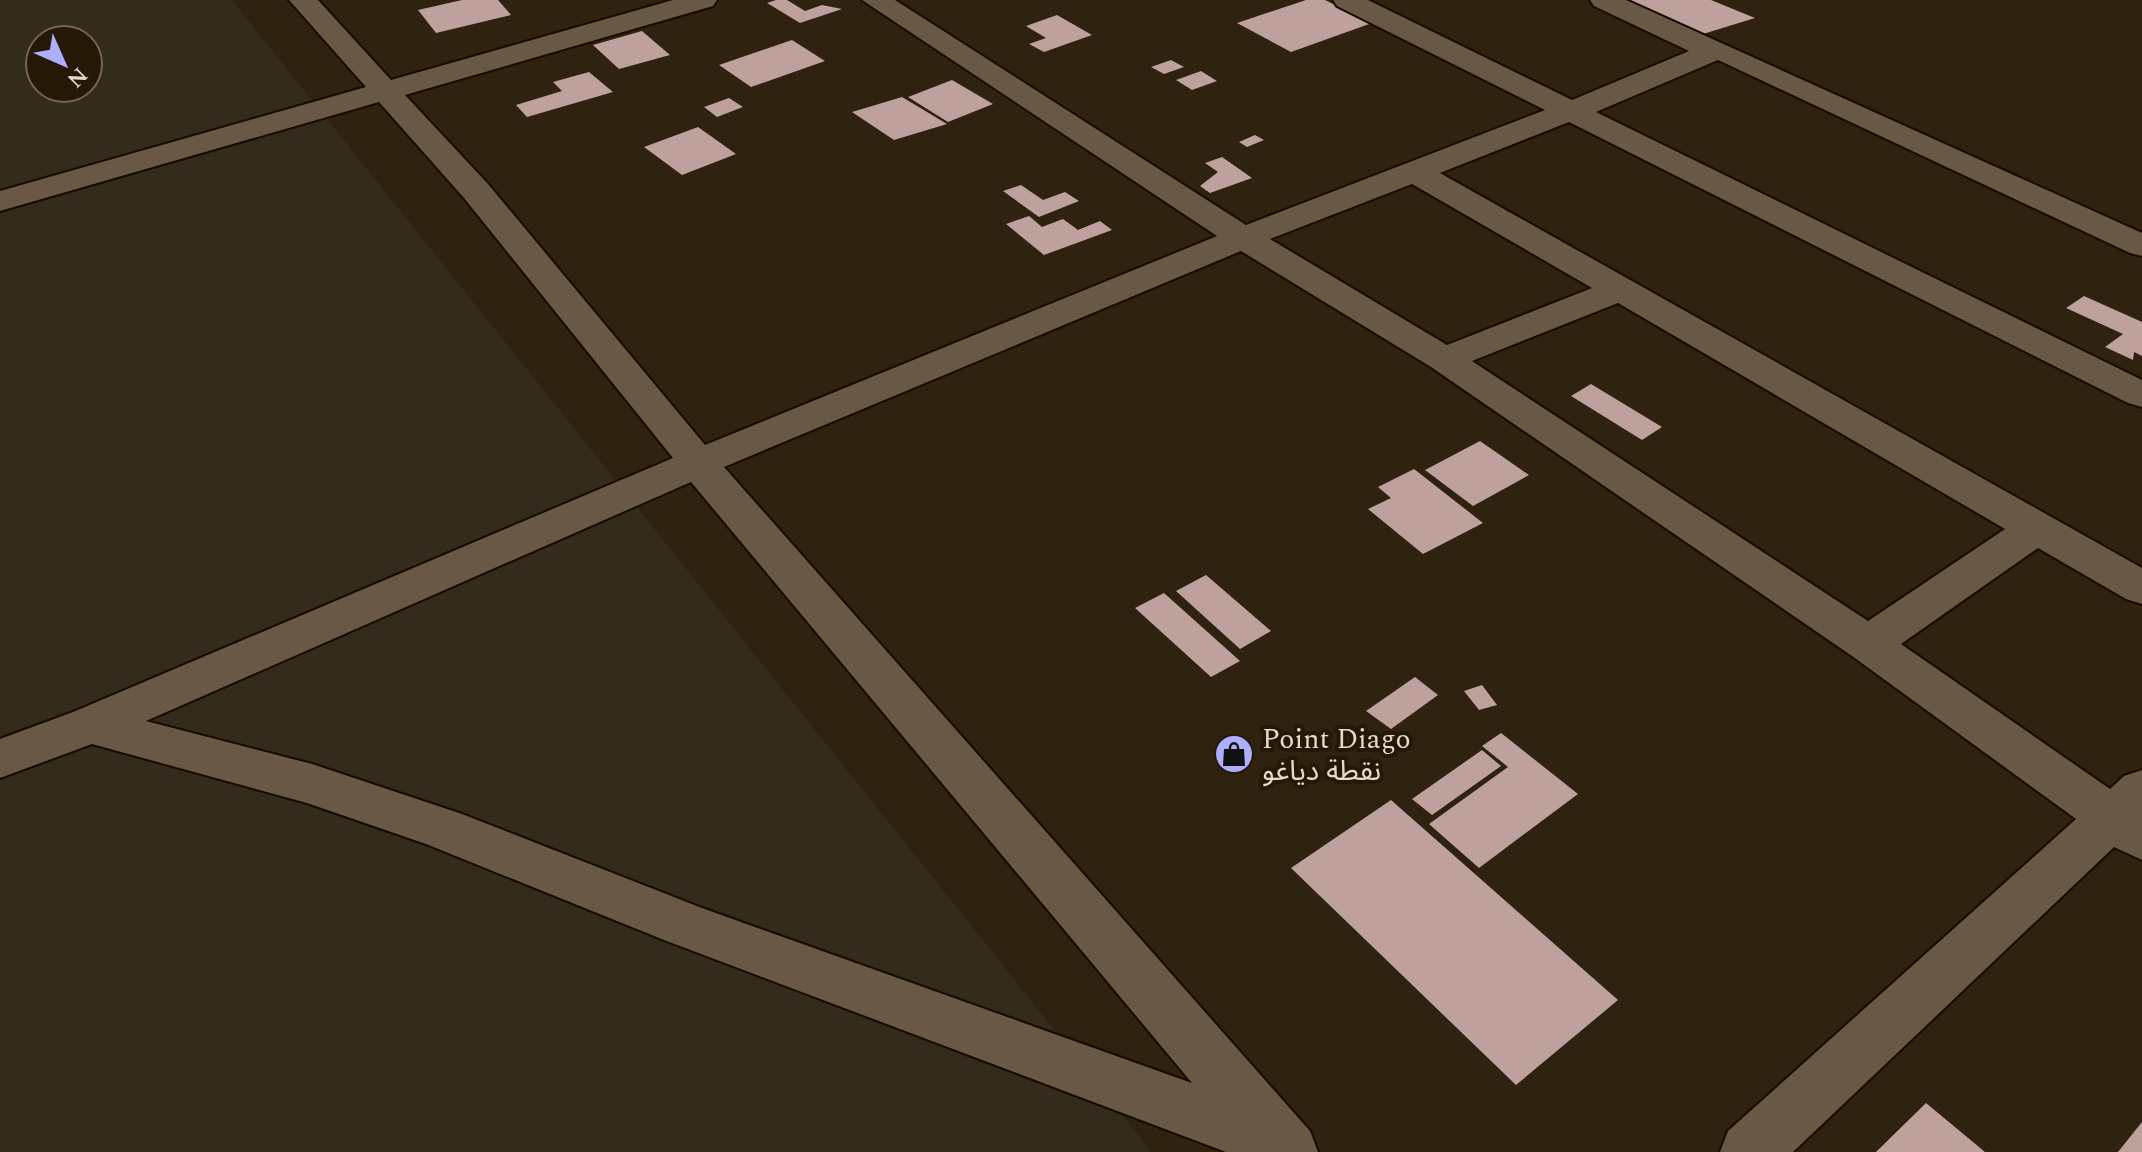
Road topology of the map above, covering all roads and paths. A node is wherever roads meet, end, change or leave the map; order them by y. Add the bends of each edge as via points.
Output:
1 (303, 0) edge
2 (703, 0) edge
3 (876, 0) edge
4 (1347, 0) edge
5 (1604, 0) edge
6 (640, 8) edge
7 (1713, 51) junction
8 (386, 91) junction
9 (1571, 111) junction
10 (1415, 172) junction
11 (0, 201) edge
12 (1243, 238) junction
13 (2142, 246) edge
14 (1619, 290) junction
15 (1444, 359) junction
16 (2142, 395) edge
17 (698, 463) junction
18 (2036, 528) junction
19 (2142, 588) edge
20 (1868, 644) junction
21 (90, 725) junction
22 (0, 759) edge
23 (2132, 816) edge
24 (1284, 1148) edge
25 (1750, 1152) edge

1 - 8 street
2 - 6 street
3 - 12 street
4 - 9 street
5 - 7 street
6 - 8 street
7 - 9 street
7 - 13 street
8 - 11 street
8 - 17 street via 476,191
9 - 10 street
9 - 16 street
10 - 12 street
10 - 14 street
12 - 15 street
12 - 17 street
14 - 15 street
14 - 18 street
15 - 20 street
17 - 21 street
17 - 24 street
18 - 19 street
18 - 20 street
20 - 23 street
21 - 22 street
21 - 24 street via 312,784 444,829
23 - 25 street

